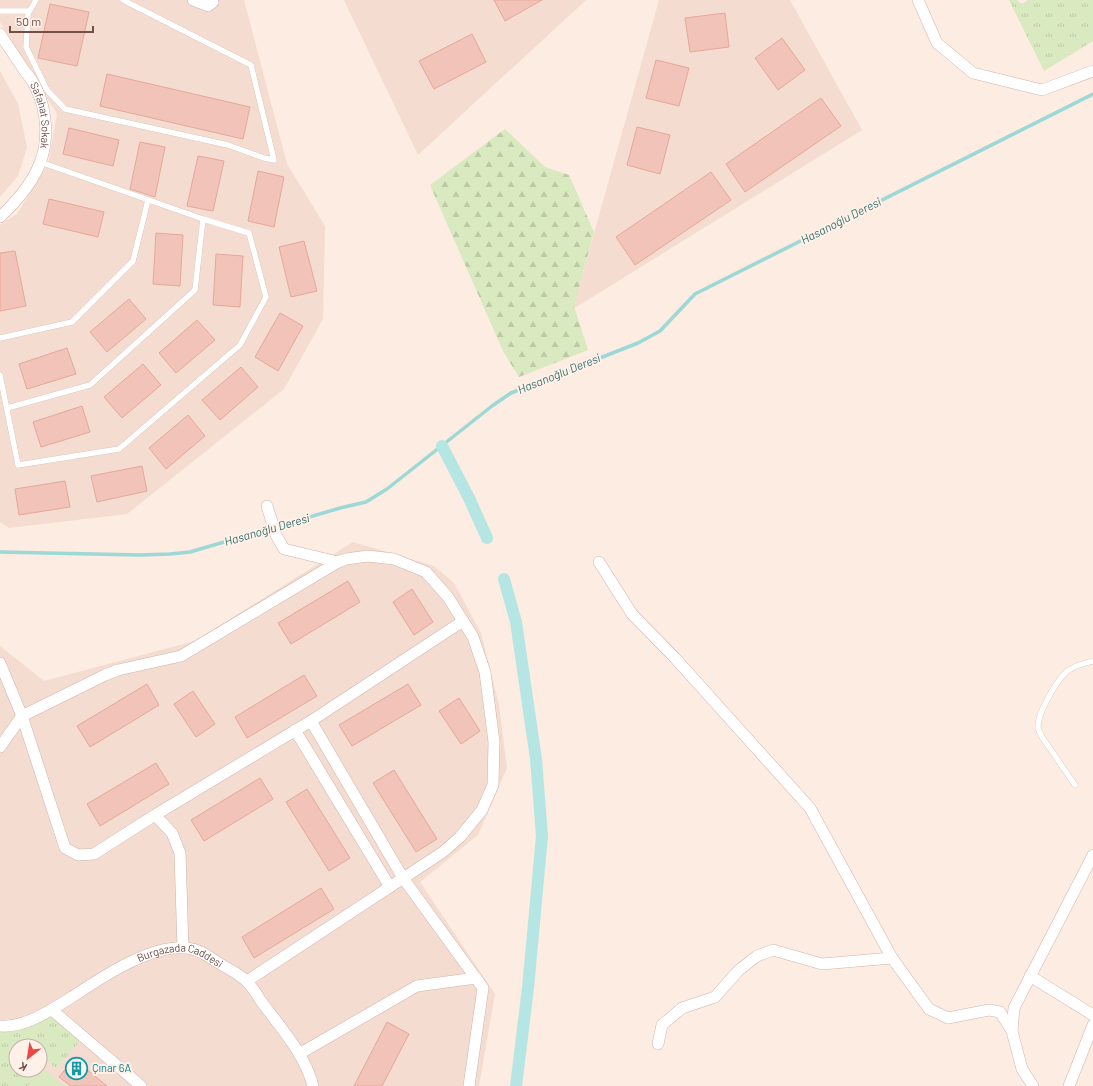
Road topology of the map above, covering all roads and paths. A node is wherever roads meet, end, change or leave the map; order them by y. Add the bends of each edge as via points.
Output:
1 (36, 0) edge
2 (123, 0) edge
3 (193, 0) edge
4 (212, 0) edge
5 (918, 0) edge
6 (0, 11) edge
7 (28, 14) junction
8 (0, 34) edge
9 (1093, 71) edge
10 (40, 162) junction
11 (148, 200) junction
12 (0, 217) edge
13 (203, 218) junction
14 (0, 338) edge
15 (0, 375) edge
16 (6, 408) junction
17 (267, 506) dead end
18 (338, 562) junction
19 (599, 562) dead end
20 (463, 621) junction
21 (1093, 661) edge
22 (0, 664) edge
23 (22, 716) junction
24 (310, 721) junction
25 (295, 730) junction
26 (0, 748) edge
27 (1075, 785) dead end
28 (155, 815) junction
29 (1093, 855) edge
30 (403, 878) junction
31 (390, 887) junction
32 (183, 948) junction
33 (892, 958) junction
34 (1030, 976) junction
35 (476, 978) junction
36 (247, 981) junction
37 (52, 1010) junction
38 (1093, 1015) edge
39 (1093, 1025) edge
40 (0, 1026) edge
41 (1012, 1031) junction
42 (658, 1044) dead end
43 (299, 1054) junction
44 (141, 1086) edge
45 (313, 1086) edge
46 (469, 1086) edge
47 (1033, 1086) edge
48 (1069, 1086) edge

1 - 7 lane
2 - 7 lane via 251,65 274,160 228,145 64,109 46,90 26,47
3 - 4 street via 208,6
5 - 9 street via 937,43 973,73 1042,90
6 - 7 lane via 29,11
8 - 10 street, Safahat Sokak via 36,87 42,102 45,138
10 - 11 lane
10 - 12 street, Safahat Sokak via 24,191
11 - 13 lane
11 - 14 lane via 133,261 72,322
13 - 16 lane via 195,290 90,385
13 - 16 lane via 249,233 266,297 240,345 119,449 18,465
15 - 16 lane
17 - 18 street via 284,549
18 - 20 street via 368,556 394,559 426,572 448,597
18 - 23 street via 181,656 105,674
19 - 33 street via 632,614 676,658 810,808
20 - 24 street
20 - 30 street via 473,637 485,672 494,742 493,785 482,810 460,837 443,852
21 - 27 lane via 1069,670 1059,680 1040,714 1038,728 1042,737
22 - 23 street
23 - 26 street
23 - 28 street via 65,848 78,855 94,854
24 - 25 street
24 - 30 street
25 - 28 street
25 - 31 street
28 - 32 street via 172,834 180,853
29 - 34 street
30 - 31 street
30 - 35 street
31 - 36 street
32 - 36 street, Burgazada Caddesi via 204,954
32 - 37 street, Burgazada Caddesi via 173,948 130,962
33 - 41 street via 929,1009 948,1018 989,1010 1000,1012
33 - 42 street via 822,964 773,950 757,956 739,970 715,997 682,1008 662,1025
34 - 38 street
34 - 41 street via 1014,1008
35 - 43 street via 417,986
35 - 46 street via 483,988
36 - 43 street, Burgazada Caddesi
37 - 40 street, Burgazada Caddesi via 9,1027
37 - 44 street
39 - 48 street
41 - 47 street via 1022,1068
43 - 45 street, Burgazada Caddesi

